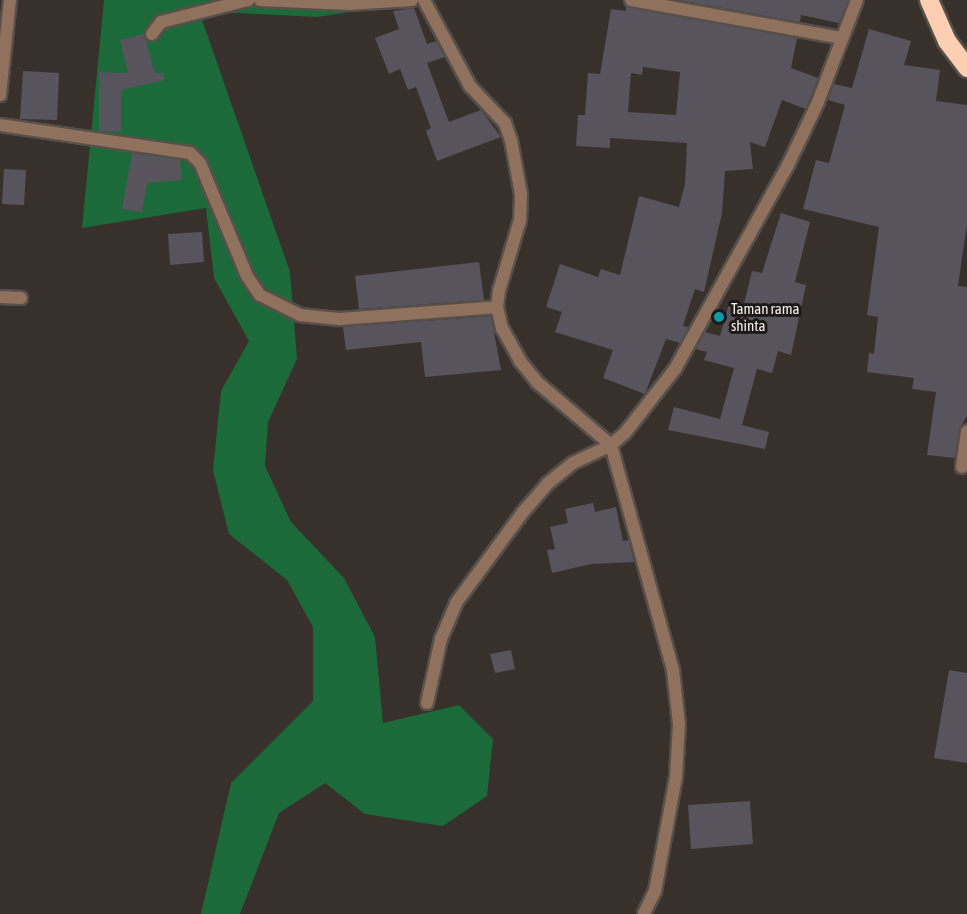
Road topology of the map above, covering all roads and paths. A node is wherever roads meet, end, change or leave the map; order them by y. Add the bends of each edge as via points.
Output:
1 (10, 0) edge
2 (248, 0) edge
3 (260, 0) edge
4 (412, 0) edge
5 (424, 0) edge
6 (631, 0) edge
7 (857, 0) edge
8 (929, 0) edge
9 (152, 34) dead end
10 (843, 38) junction
11 (967, 68) edge
12 (0, 95) edge
13 (0, 125) edge
14 (0, 297) edge
15 (21, 297) dead end
16 (497, 306) junction
17 (967, 432) edge
18 (612, 445) junction
19 (963, 467) dead end
20 (427, 703) dead end
21 (644, 914) edge

1 - 12 street
2 - 9 street via 161,22
3 - 4 street via 349,4
5 - 16 street via 470,86 505,123 511,140 522,194 520,220
6 - 10 street
7 - 10 street
8 - 11 highway via 947,41
10 - 18 street via 788,165 675,369 638,419
13 - 16 street via 190,153 200,163 247,276 260,294 300,315 362,318
14 - 15 street
16 - 18 street via 502,328 532,375
17 - 19 street
18 - 20 street via 573,463 547,484 456,603 441,639
18 - 21 street via 674,670 679,724 667,837 655,891

